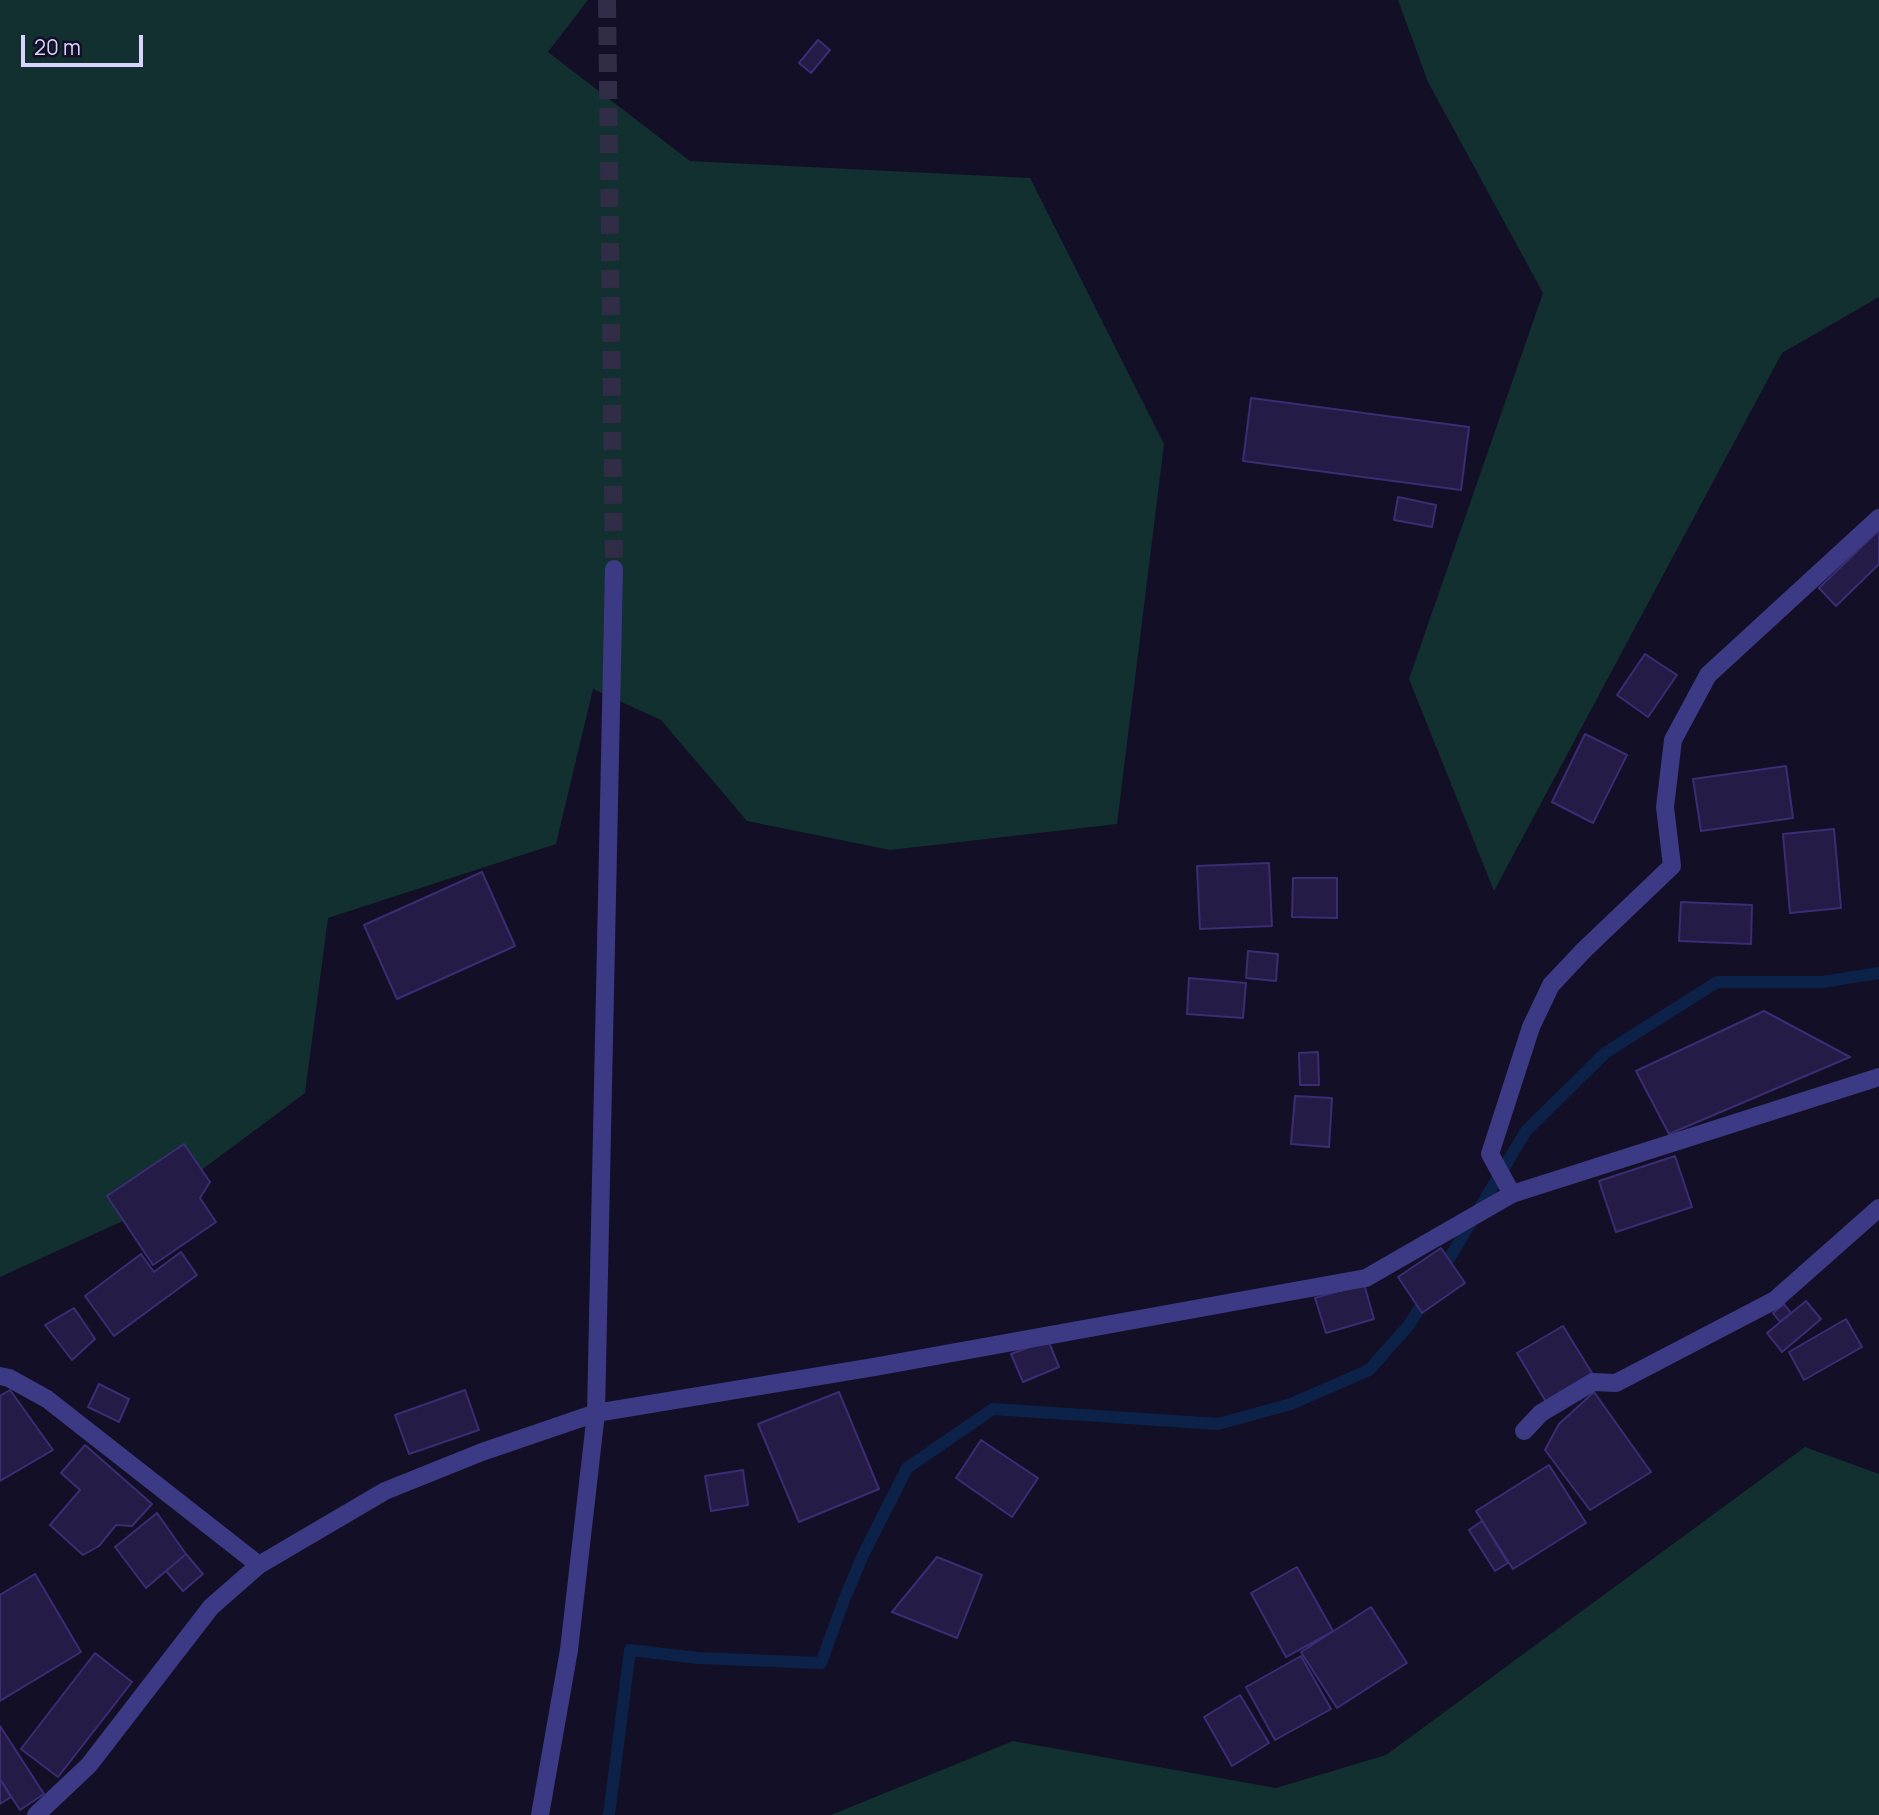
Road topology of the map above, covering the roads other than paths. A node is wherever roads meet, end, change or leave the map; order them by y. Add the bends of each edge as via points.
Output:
1 (1879, 518) edge
2 (614, 569) tunnel mouth
3 (1879, 1077) edge
4 (1512, 1194) junction
5 (1879, 1208) edge
6 (0, 1376) edge
7 (596, 1413) junction
8 (1524, 1431) dead end
9 (259, 1565) junction
10 (36, 1815) edge
11 (540, 1815) edge

1 - 4 street via 1707,675 1673,740 1665,807 1672,866 1551,985 1531,1027 1490,1154
2 - 7 street
3 - 4 street
4 - 7 street via 1366,1278
5 - 8 street via 1774,1300 1616,1383 1593,1382 1541,1413
6 - 9 street via 47,1399
7 - 9 street via 385,1491
7 - 11 street via 569,1650
9 - 10 street via 211,1607 89,1765

